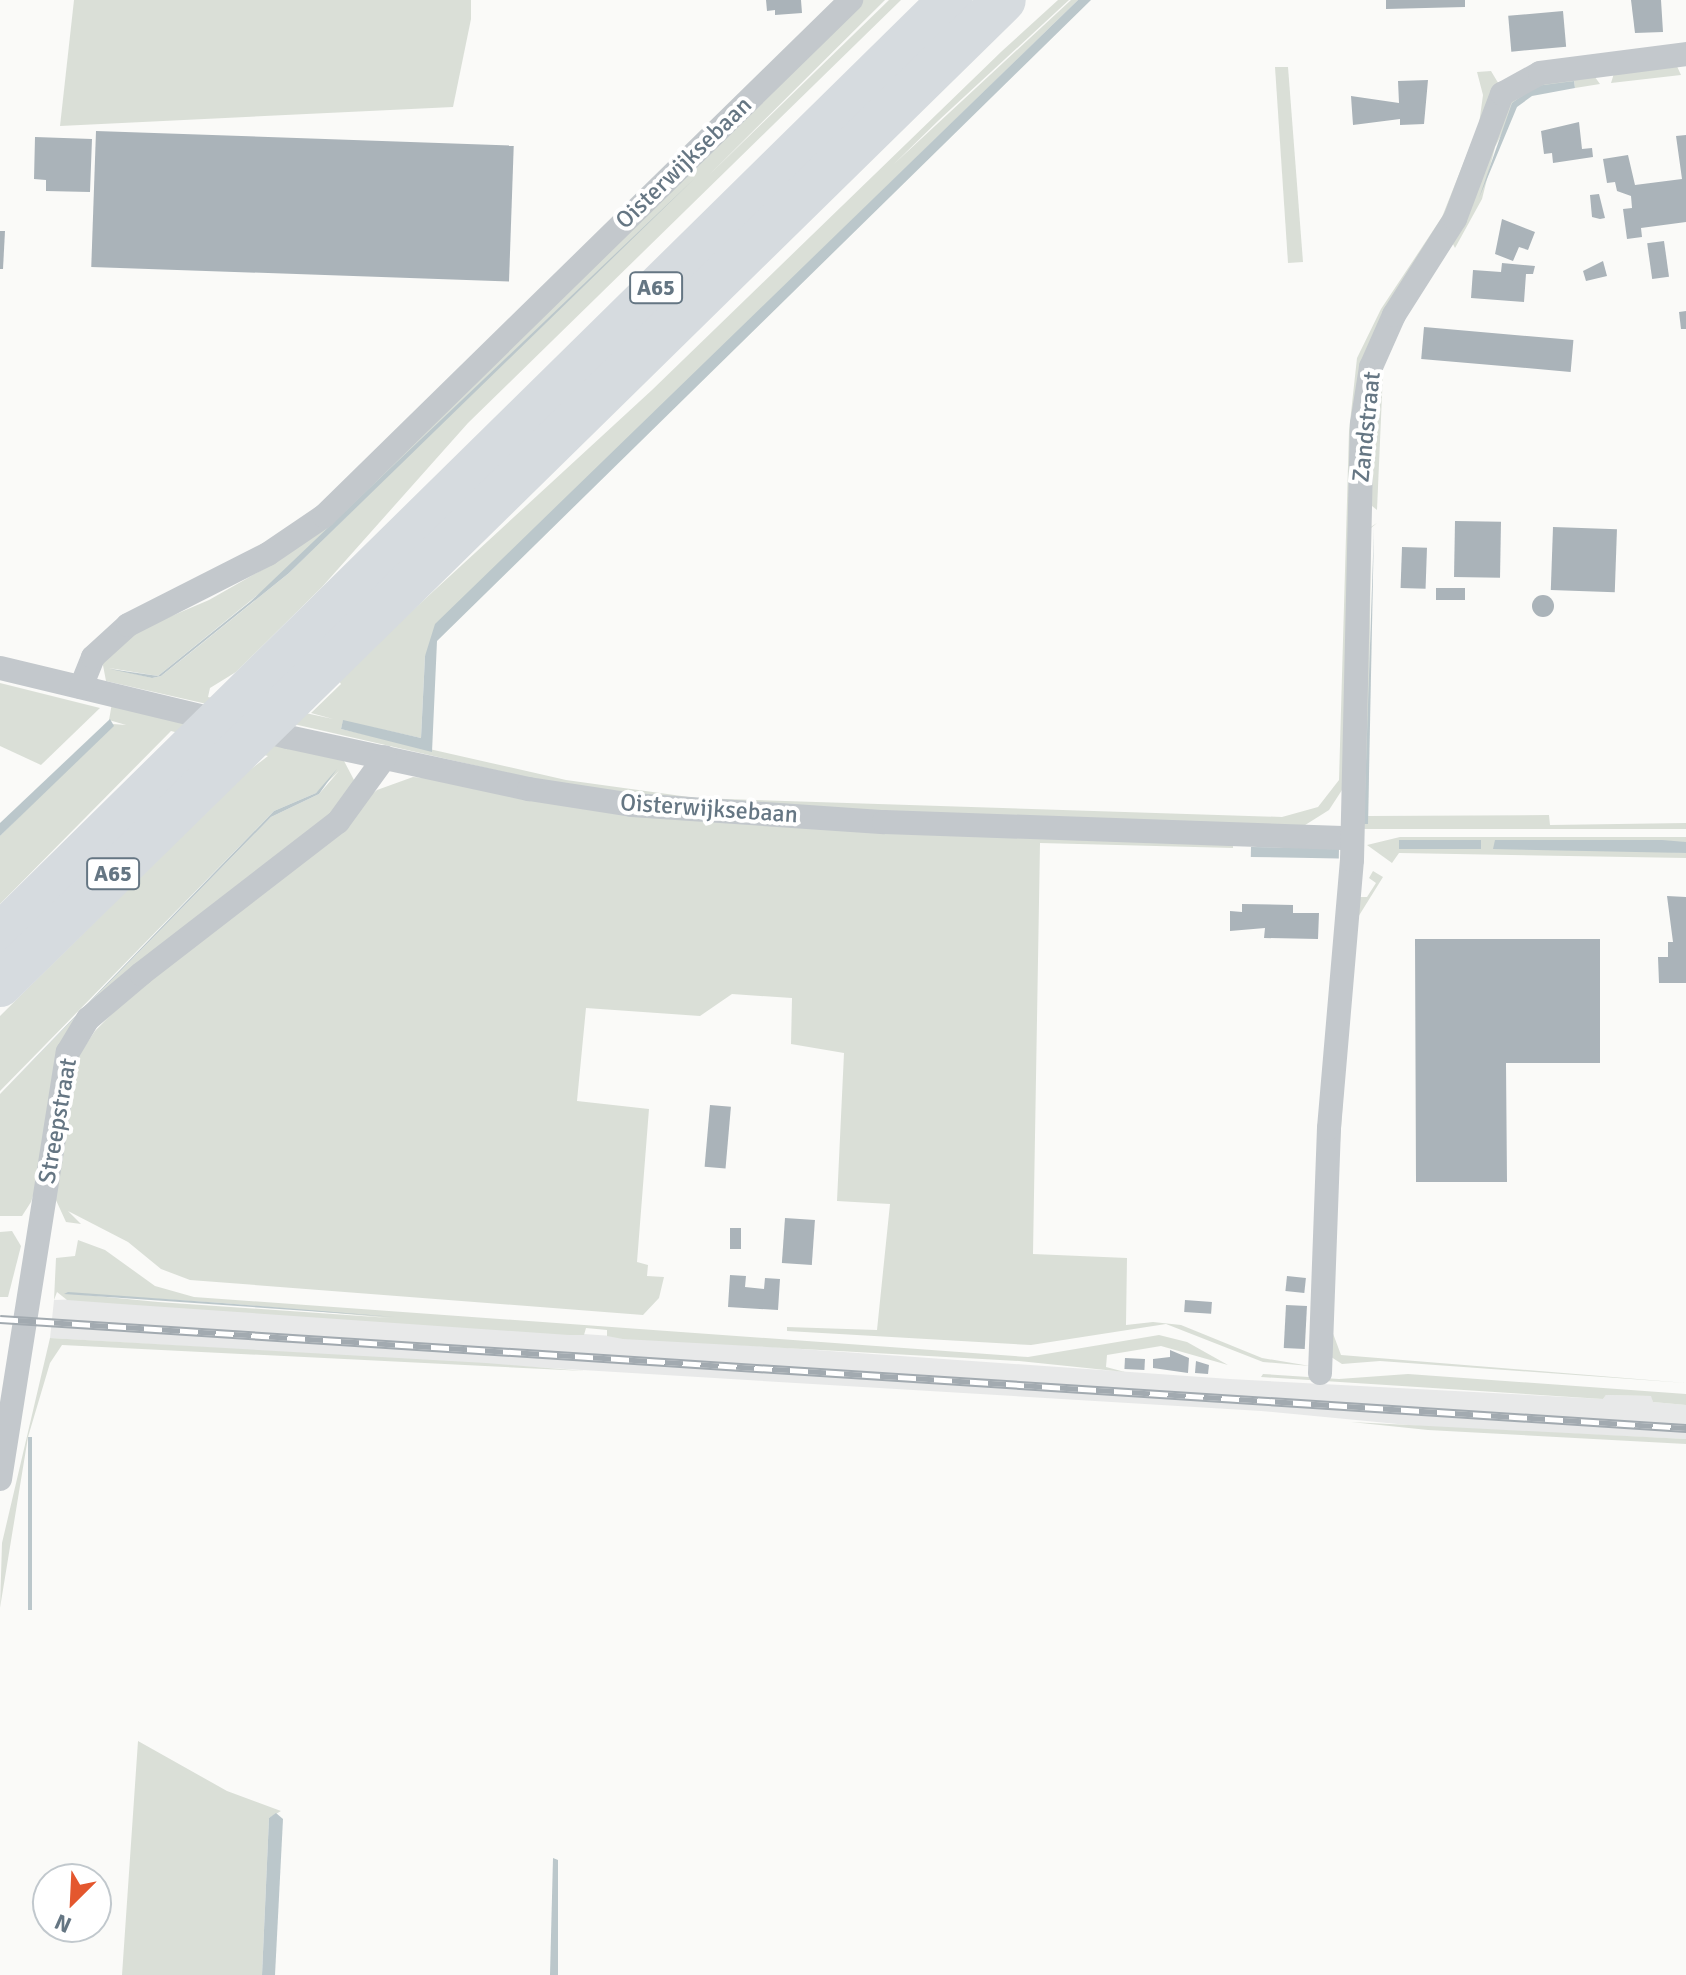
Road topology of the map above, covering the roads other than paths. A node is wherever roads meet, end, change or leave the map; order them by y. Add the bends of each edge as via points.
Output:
1 (851, 0) edge
2 (950, 0) edge
3 (1004, 0) edge
4 (1686, 54) edge
5 (0, 668) edge
6 (81, 687) junction
7 (274, 690) junction
8 (385, 757) junction
9 (1350, 838) junction
10 (0, 935) edge
11 (0, 985) edge
12 (1320, 1373) dead end
13 (8, 1383) edge
14 (0, 1479) edge

1 - 6 street, Oisterwijksebaan via 324,516 268,554 128,625 93,657
2 - 7 highway, A65
3 - 7 highway, A65
4 - 9 street, Zandstraat via 1540,73 1502,94 1455,219 1380,344 1362,424
5 - 6 street, Oisterwijksebaan
6 - 8 street, Oisterwijksebaan
7 - 10 highway, A65 via 184,753
7 - 11 highway, A65 via 226,763
8 - 9 street, Oisterwijksebaan via 632,805 884,822
8 - 13 street, Streepstraat via 338,822 88,1019 68,1052
9 - 12 street, Zandstraat via 1329,1128
13 - 14 street, Streepstraat

